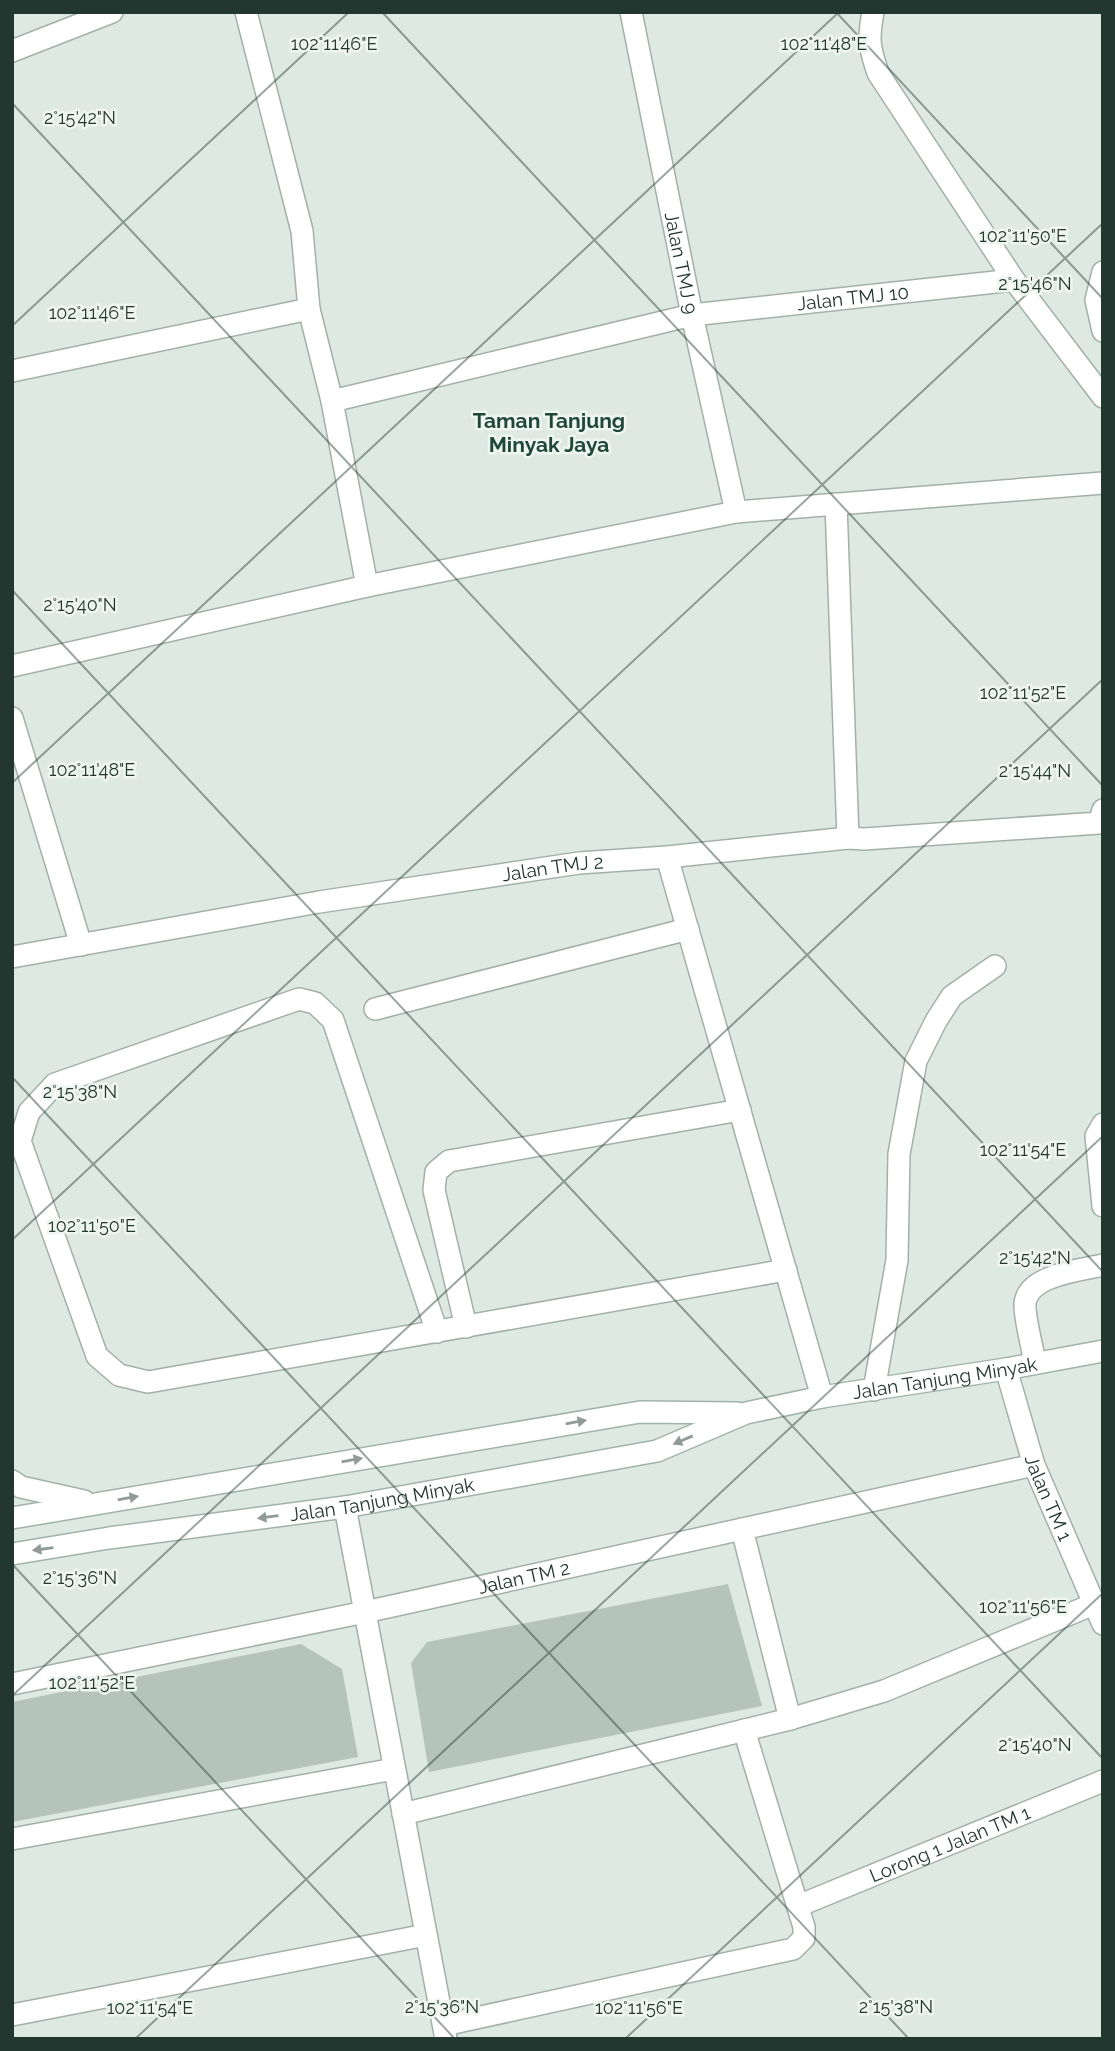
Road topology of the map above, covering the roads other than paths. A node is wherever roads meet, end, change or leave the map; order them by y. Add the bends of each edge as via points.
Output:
1 (112, 12) edge
2 (246, 12) edge
3 (631, 12) edge
4 (873, 12) edge
5 (12, 51) edge
6 (1103, 272) edge
7 (1014, 280) junction
8 (309, 309) junction
9 (692, 315) junction
10 (1103, 331) edge
11 (12, 371) edge
12 (1103, 397) edge
13 (332, 401) junction
14 (1103, 483) edge
15 (836, 504) junction
16 (736, 512) junction
17 (366, 586) junction
18 (12, 666) edge
19 (12, 718) edge
20 (1101, 823) edge
21 (848, 838) junction
22 (667, 857) junction
23 (688, 929) junction
24 (81, 945) junction
25 (12, 957) edge
26 (995, 966) dead end
27 (375, 1009) dead end
28 (740, 1110) junction
29 (1103, 1124) edge
30 (1103, 1206) edge
31 (1103, 1265) edge
32 (786, 1270) junction
33 (466, 1328) junction
34 (437, 1332) junction
35 (1103, 1351) edge
36 (1035, 1363) junction
37 (1006, 1369) junction
38 (874, 1390) junction
39 (822, 1397) junction
40 (746, 1413) junction
41 (1034, 1465) junction
42 (12, 1481) edge
43 (95, 1503) junction
44 (345, 1507) junction
45 (12, 1518) edge
46 (742, 1529) junction
47 (12, 1554) edge
48 (1094, 1604) junction
49 (365, 1612) junction
50 (1103, 1624) edge
51 (12, 1684) edge
52 (790, 1719) junction
53 (744, 1730) junction
54 (394, 1769) junction
55 (1103, 1781) edge
56 (403, 1814) junction
57 (12, 1839) edge
58 (798, 1906) junction
59 (426, 1935) junction
60 (12, 2015) edge
61 (445, 2032) edge

1 - 5 street
2 - 8 street via 302,231
3 - 9 street, Jalan TMJ 9
4 - 7 street via 870,49 878,73
6 - 10 street via 1096,300
7 - 9 street, Jalan TMJ 10
7 - 12 street
8 - 11 street
8 - 13 street
9 - 13 street, Jalan TMJ 10
9 - 16 street, Jalan TMJ 9
13 - 17 street
14 - 15 street
15 - 16 street
15 - 21 street
16 - 17 street
17 - 18 street
19 - 24 street
20 - 21 street, Jalan TMJ 2
21 - 22 street, Jalan TMJ 2
22 - 23 street
22 - 24 street, Jalan TMJ 2 via 579,863 319,902
23 - 27 street
23 - 28 street
24 - 25 street, Jalan TMJ 2
26 - 38 street via 952,996 916,1061 899,1154 897,1260
28 - 32 street
28 - 33 street via 449,1161 436,1171 434,1190
29 - 30 street via 1096,1136
31 - 36 street via 1048,1278 1029,1293 1025,1304
32 - 33 street
32 - 39 street
33 - 34 street
34 - 34 street via 148,1382 119,1375 97,1356 20,1141 29,1112 55,1084 299,999 315,1003 333,1020
35 - 36 street, Jalan Tanjung Minyak
36 - 37 street, Jalan Tanjung Minyak
37 - 38 street, Jalan Tanjung Minyak
37 - 41 street, Jalan TM 1
38 - 39 street, Jalan Tanjung Minyak
39 - 40 street, Jalan Tanjung Minyak
43 -> 40 street, Jalan Tanjung Minyak via 640,1412
40 -> 44 street, Jalan Tanjung Minyak via 657,1451
41 - 46 street, Jalan TM 2
41 - 48 street, Jalan TM 1
42 - 43 street
43 - 45 street, Jalan Tanjung Minyak
44 -> 47 street, Jalan Tanjung Minyak
44 - 49 street
46 - 49 street, Jalan TM 2
46 - 52 street
48 - 50 street, Jalan TM 1
48 - 52 street via 884,1691
49 - 51 street, Jalan TM 2
49 - 54 street
52 - 53 street
53 - 56 street
53 - 58 street
54 - 56 street
54 - 57 street
55 - 58 street, Lorong 1 Jalan TM 1
56 - 59 street
58 - 61 street via 804,1938 793,1949
59 - 60 street
59 - 61 street

